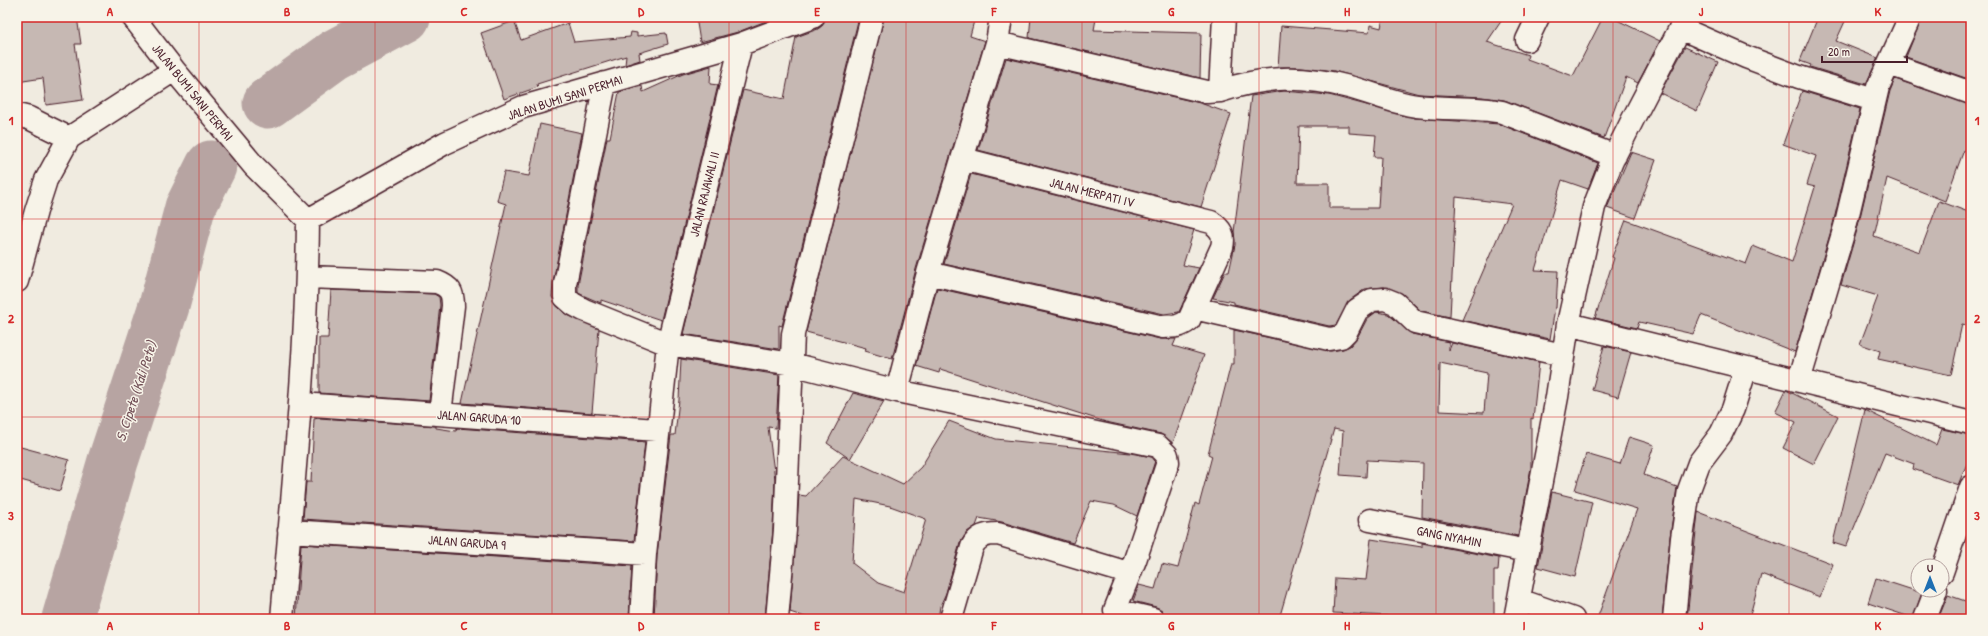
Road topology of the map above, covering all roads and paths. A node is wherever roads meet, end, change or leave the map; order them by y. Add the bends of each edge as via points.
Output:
1 (133, 17) edge
2 (813, 17) edge
3 (872, 17) edge
4 (1001, 17) edge
5 (1224, 17) edge
6 (1538, 17) edge
7 (1910, 17) edge
8 (1683, 23) edge
9 (1526, 40) dead end
10 (997, 43) junction
11 (741, 44) junction
12 (1889, 64) junction
13 (174, 70) junction
14 (605, 83) junction
15 (1220, 91) junction
16 (1971, 93) edge
17 (1874, 100) junction
18 (17, 115) edge
19 (69, 138) junction
20 (1615, 156) junction
21 (963, 159) junction
22 (308, 220) junction
23 (928, 273) junction
24 (308, 277) junction
25 (17, 281) edge
26 (1194, 308) junction
27 (1568, 324) junction
28 (668, 344) junction
29 (1563, 355) junction
30 (792, 364) junction
31 (1746, 368) junction
32 (1798, 381) junction
33 (897, 391) junction
34 (301, 404) junction
35 (440, 414) junction
36 (1971, 423) edge
37 (657, 430) junction
38 (1969, 498) edge
39 (1370, 520) dead end
40 (289, 531) junction
41 (1528, 551) junction
42 (645, 554) junction
43 (1947, 558) edge
44 (1128, 573) junction
45 (1933, 598) edge
46 (1517, 610) edge
47 (282, 619) edge
48 (641, 619) edge
49 (777, 619) edge
50 (951, 619) edge
51 (1154, 619) edge
52 (1573, 619) edge
53 (1674, 619) edge
54 (1925, 619) edge

1 - 13 street, JALAN BUMI SANI PERMAI
2 - 11 street, JALAN BUMI SANI PERMAI
3 - 30 street via 793,334
4 - 10 street
5 - 15 street
6 - 9 street
7 - 12 street
8 - 17 street via 1746,57
8 - 20 street
10 - 15 street via 1207,92
10 - 21 street
11 - 14 street, JALAN BUMI SANI PERMAI
11 - 28 street, JALAN RAJAWALI II
12 - 16 street
12 - 17 street
13 - 19 street
13 - 22 street, JALAN BUMI SANI PERMAI via 254,166
14 - 22 street, JALAN BUMI SANI PERMAI via 523,107 452,139
14 - 28 street via 565,284 565,297 584,310
15 - 20 street via 1257,80 1296,78 1348,87 1417,106 1487,109 1502,112
17 - 32 street via 1845,227
18 - 19 street via 29,118
19 - 25 street via 46,180
20 - 27 street via 1594,207
21 - 23 street
21 - 26 street, JALAN MERPATI IV via 1211,222 1220,228 1222,247
22 - 24 street
23 - 26 street via 1163,327 1182,325 1188,320
23 - 33 street
24 - 34 street
24 - 35 street via 437,282 447,286 453,293 453,306
26 - 29 street via 1330,338 1341,337 1346,332 1357,310 1372,300 1385,299 1394,303 1415,322
27 - 29 street
27 - 31 street
28 - 30 street
28 - 37 street, JALAN RAJAWALI II
29 - 41 street
30 - 33 street
30 - 49 street via 785,530
31 - 32 street
31 - 53 street via 1734,409 1721,434 1699,463 1689,490
32 - 36 street
33 - 44 street via 1158,446 1167,455 1168,462 1135,560
34 - 35 street, JALAN GARUDA 10
34 - 40 street
35 - 37 street, JALAN GARUDA 10
37 - 42 street, JALAN RAJAWALI II
38 - 43 street
39 - 41 street, GANG NYAMIN
40 - 42 street, JALAN GARUDA 9
40 - 47 street
41 - 46 street
42 - 48 street, JALAN RAJAWALI II
44 - 50 street via 998,534 986,534 976,539 972,547
44 - 51 street via 1115,610
45 - 54 street
46 - 52 street

